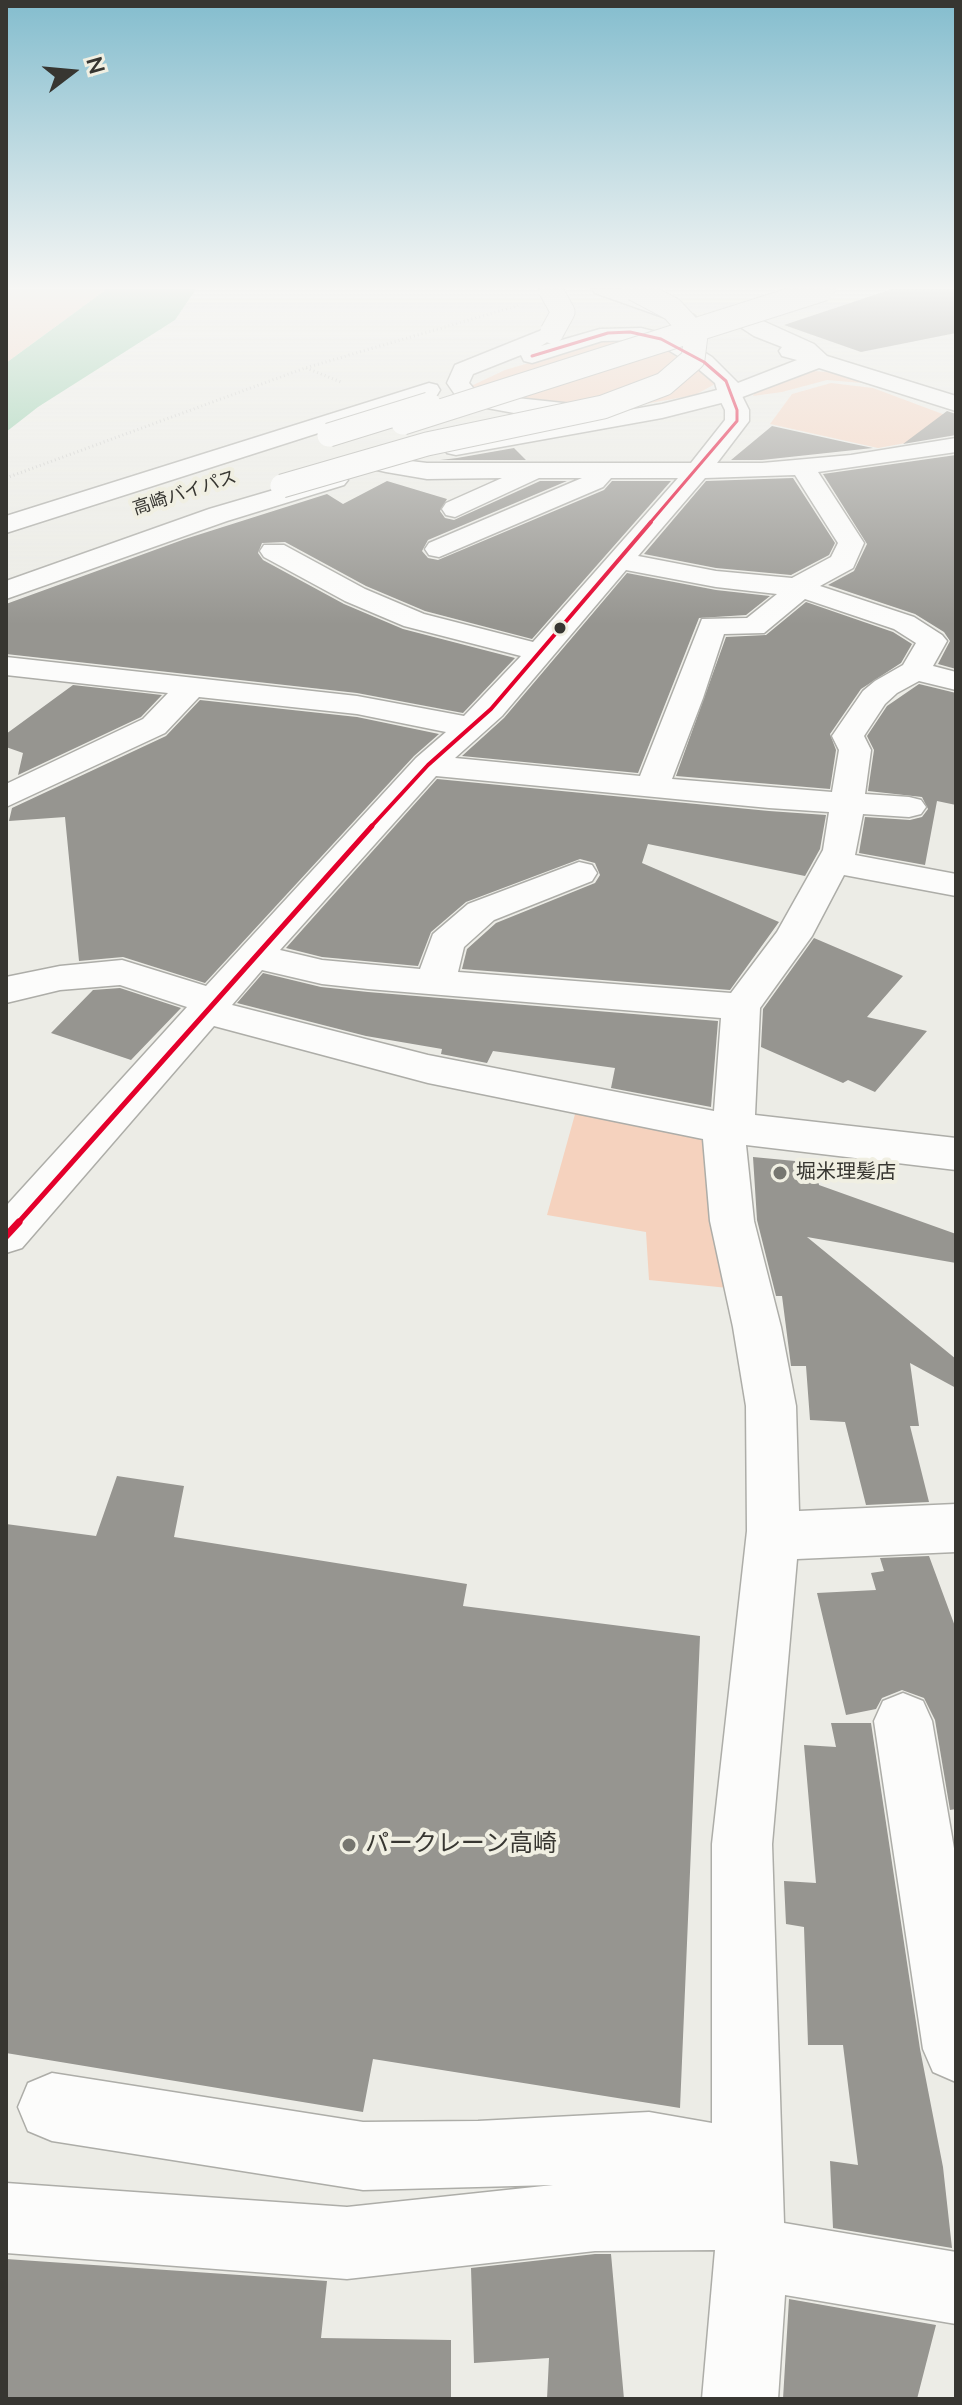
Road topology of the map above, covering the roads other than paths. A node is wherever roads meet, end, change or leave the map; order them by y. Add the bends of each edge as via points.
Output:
1 (394, 401) edge
2 (451, 401) edge
3 (459, 401) edge
4 (496, 401) edge
5 (618, 401) edge
6 (698, 401) edge
7 (699, 401) edge
8 (733, 401) edge
9 (336, 439) junction
10 (956, 445) edge
11 (386, 465) junction
12 (540, 468) junction
13 (606, 468) junction
14 (803, 468) junction
15 (699, 469) junction
16 (197, 490) dead end
17 (455, 509) dead end
18 (6, 525) edge
19 (6, 543) edge
20 (439, 549) dead end
21 (274, 551) dead end
22 (618, 560) junction
23 (6, 578) edge
24 (796, 587) junction
25 (6, 591) edge
26 (944, 638) edge
27 (539, 652) junction
28 (6, 666) edge
29 (915, 671) junction
30 (956, 681) edge
31 (192, 686) junction
32 (447, 747) junction
33 (652, 787) junction
34 (6, 797) edge
35 (849, 803) junction
36 (909, 807) dead end
37 (833, 862) junction
38 (579, 873) dead end
39 (956, 885) edge
40 (254, 956) junction
41 (436, 982) junction
42 (6, 990) edge
43 (209, 1006) junction
44 (741, 1007) junction
45 (723, 1128) junction
46 (956, 1154) edge
47 (6, 1236) edge
48 (956, 1528) edge
49 (772, 1536) junction
50 (903, 1721) dead end
51 (956, 2049) edge
52 (52, 2107) dead end
53 (748, 2210) junction
54 (6, 2218) edge
55 (956, 2288) edge
56 (740, 2399) edge

1 - 18 main road
2 - 9 main road, 高崎バイパス, bridge
3 - 9 main road, 高崎バイパス, bridge
4 - 6 main road via 525,408 624,409
5 - 23 main road, bridge via 427,444
7 - 11 main road
8 - 15 main road via 737,421
9 - 16 main road, 高崎バイパス
9 - 19 main road, 高崎バイパス
10 - 14 main road
11 - 12 main road via 427,471
11 - 25 main road via 218,515
12 - 13 main road
12 - 17 main road
13 - 15 main road
13 - 20 main road via 594,482
14 - 15 main road
14 - 24 main road via 811,496 861,535 843,562
15 - 22 main road
21 - 27 main road via 344,590 414,620
22 - 24 main road via 716,579
22 - 27 main road
24 - 26 main road
24 - 33 main road via 754,627 712,625
26 - 29 main road
27 - 32 main road via 491,709
28 - 31 main road
29 - 30 main road
29 - 35 main road via 874,698 848,736 855,750
31 - 32 main road via 357,705
31 - 34 main road via 154,726
32 - 33 main road
32 - 40 main road
33 - 35 main road
35 - 36 main road
35 - 37 main road
37 - 39 main road
37 - 44 main road via 793,936
38 - 41 main road via 481,912 446,942
40 - 41 main road via 322,972
40 - 43 main road
41 - 44 main road
42 - 43 main road via 122,972
43 - 45 main road via 428,1069
43 - 47 main road
44 - 45 main road via 734,1117
45 - 46 main road
45 - 49 main road via 732,1221 757,1250 757,1327 771,1406
48 - 49 main road
49 - 53 main road via 742,1844
50 - 51 main road
52 - 53 main road via 363,2156 649,2146
53 - 54 main road via 595,2216 347,2243
53 - 55 main road
53 - 56 main road

